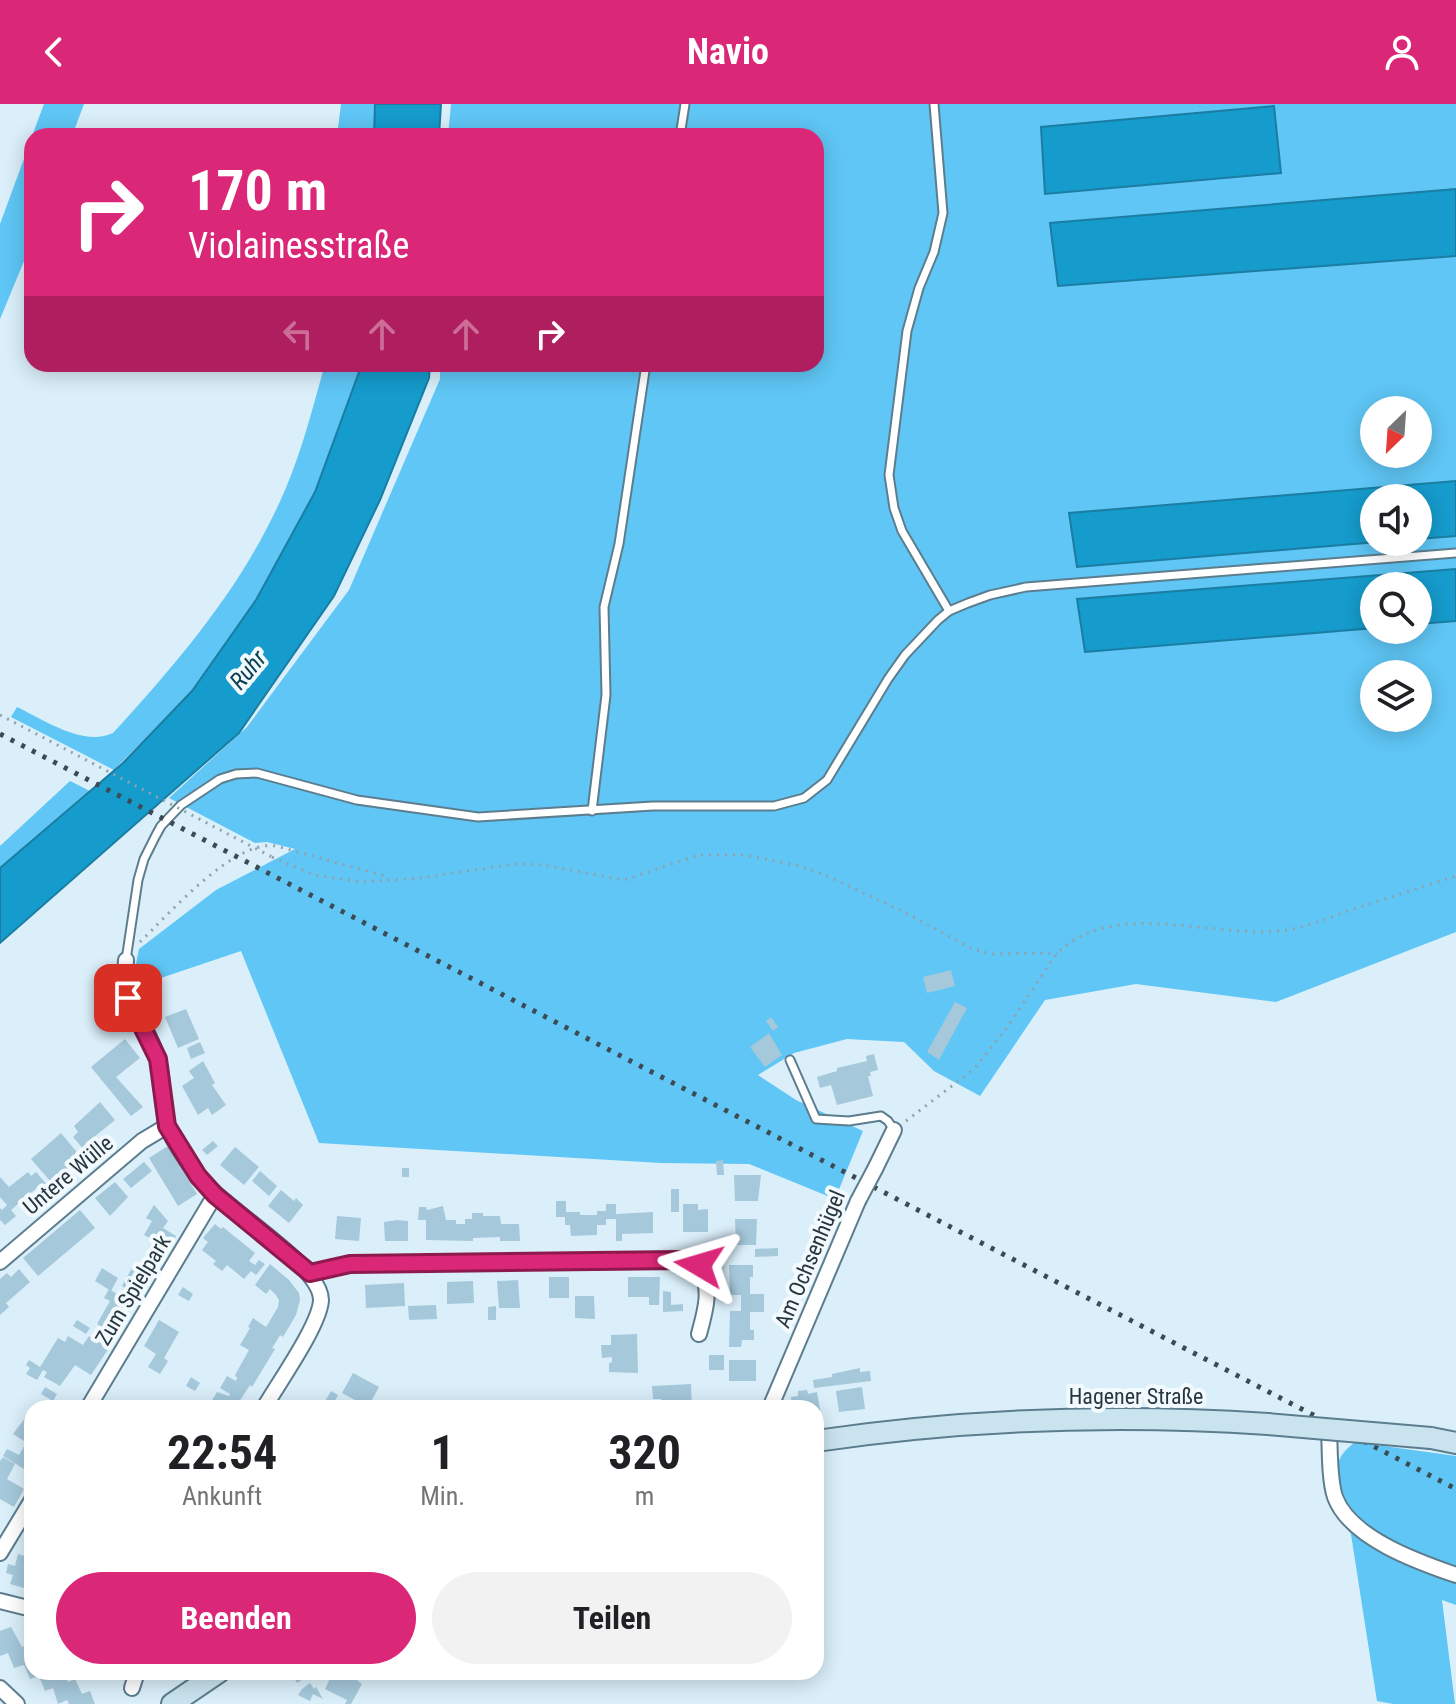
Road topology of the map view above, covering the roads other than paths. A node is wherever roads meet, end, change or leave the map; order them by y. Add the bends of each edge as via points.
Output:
1 (685, 104) edge
2 (934, 104) edge
3 (681, 128) edge
4 (645, 372) edge
5 (1456, 553) edge
6 (949, 611) junction
7 (592, 811) junction
8 (126, 960) joint
9 (790, 1060) dead end
10 (167, 1126) junction
11 (894, 1130) joint
12 (215, 1195) junction
13 (0, 1262) edge
14 (310, 1273) junction
15 (699, 1334) dead end
16 (93, 1400) edge
17 (269, 1400) edge
18 (773, 1400) edge
19 (1329, 1429) junction
20 (824, 1440) edge
21 (1456, 1443) edge
22 (24, 1513) edge
23 (0, 1553) edge
24 (1456, 1575) edge
25 (0, 1601) edge
26 (24, 1607) edge
27 (134, 1680) edge
28 (207, 1680) edge
29 (0, 1688) edge
30 (132, 1688) dead end
31 (17, 1704) edge
32 (172, 1704) edge

1 - 3 lane
2 - 6 lane via 943,213 907,331 889,475 902,531
4 - 7 lane via 619,544 604,607 606,695
5 - 6 lane via 1026,587
6 - 7 lane via 905,655 833,771 804,798 774,806
7 - 8 lane via 478,817 357,800 257,773 220,779 181,805 155,837 138,880
8 - 10 street via 125,990 158,1059
9 - 11 lane via 816,1119 881,1116
10 - 12 street
10 - 13 street, Untere Wülle via 142,1141
11 - 18 street, Am Ochsenhügel, bridge
12 - 14 street
12 - 16 street, Zum Spielpark
14 - 15 street via 350,1264 680,1260 699,1265 706,1277 708,1302
14 - 17 street via 320,1294 319,1311
19 - 20 main road, Hagener Straße, bridge via 1175,1418 1080,1418 900,1428
19 - 21 main road, Hagener Straße, bridge
19 - 24 street via 1335,1496 1348,1517 1364,1533
22 - 23 street
25 - 26 street
27 - 30 street
28 - 32 main road
29 - 31 street

